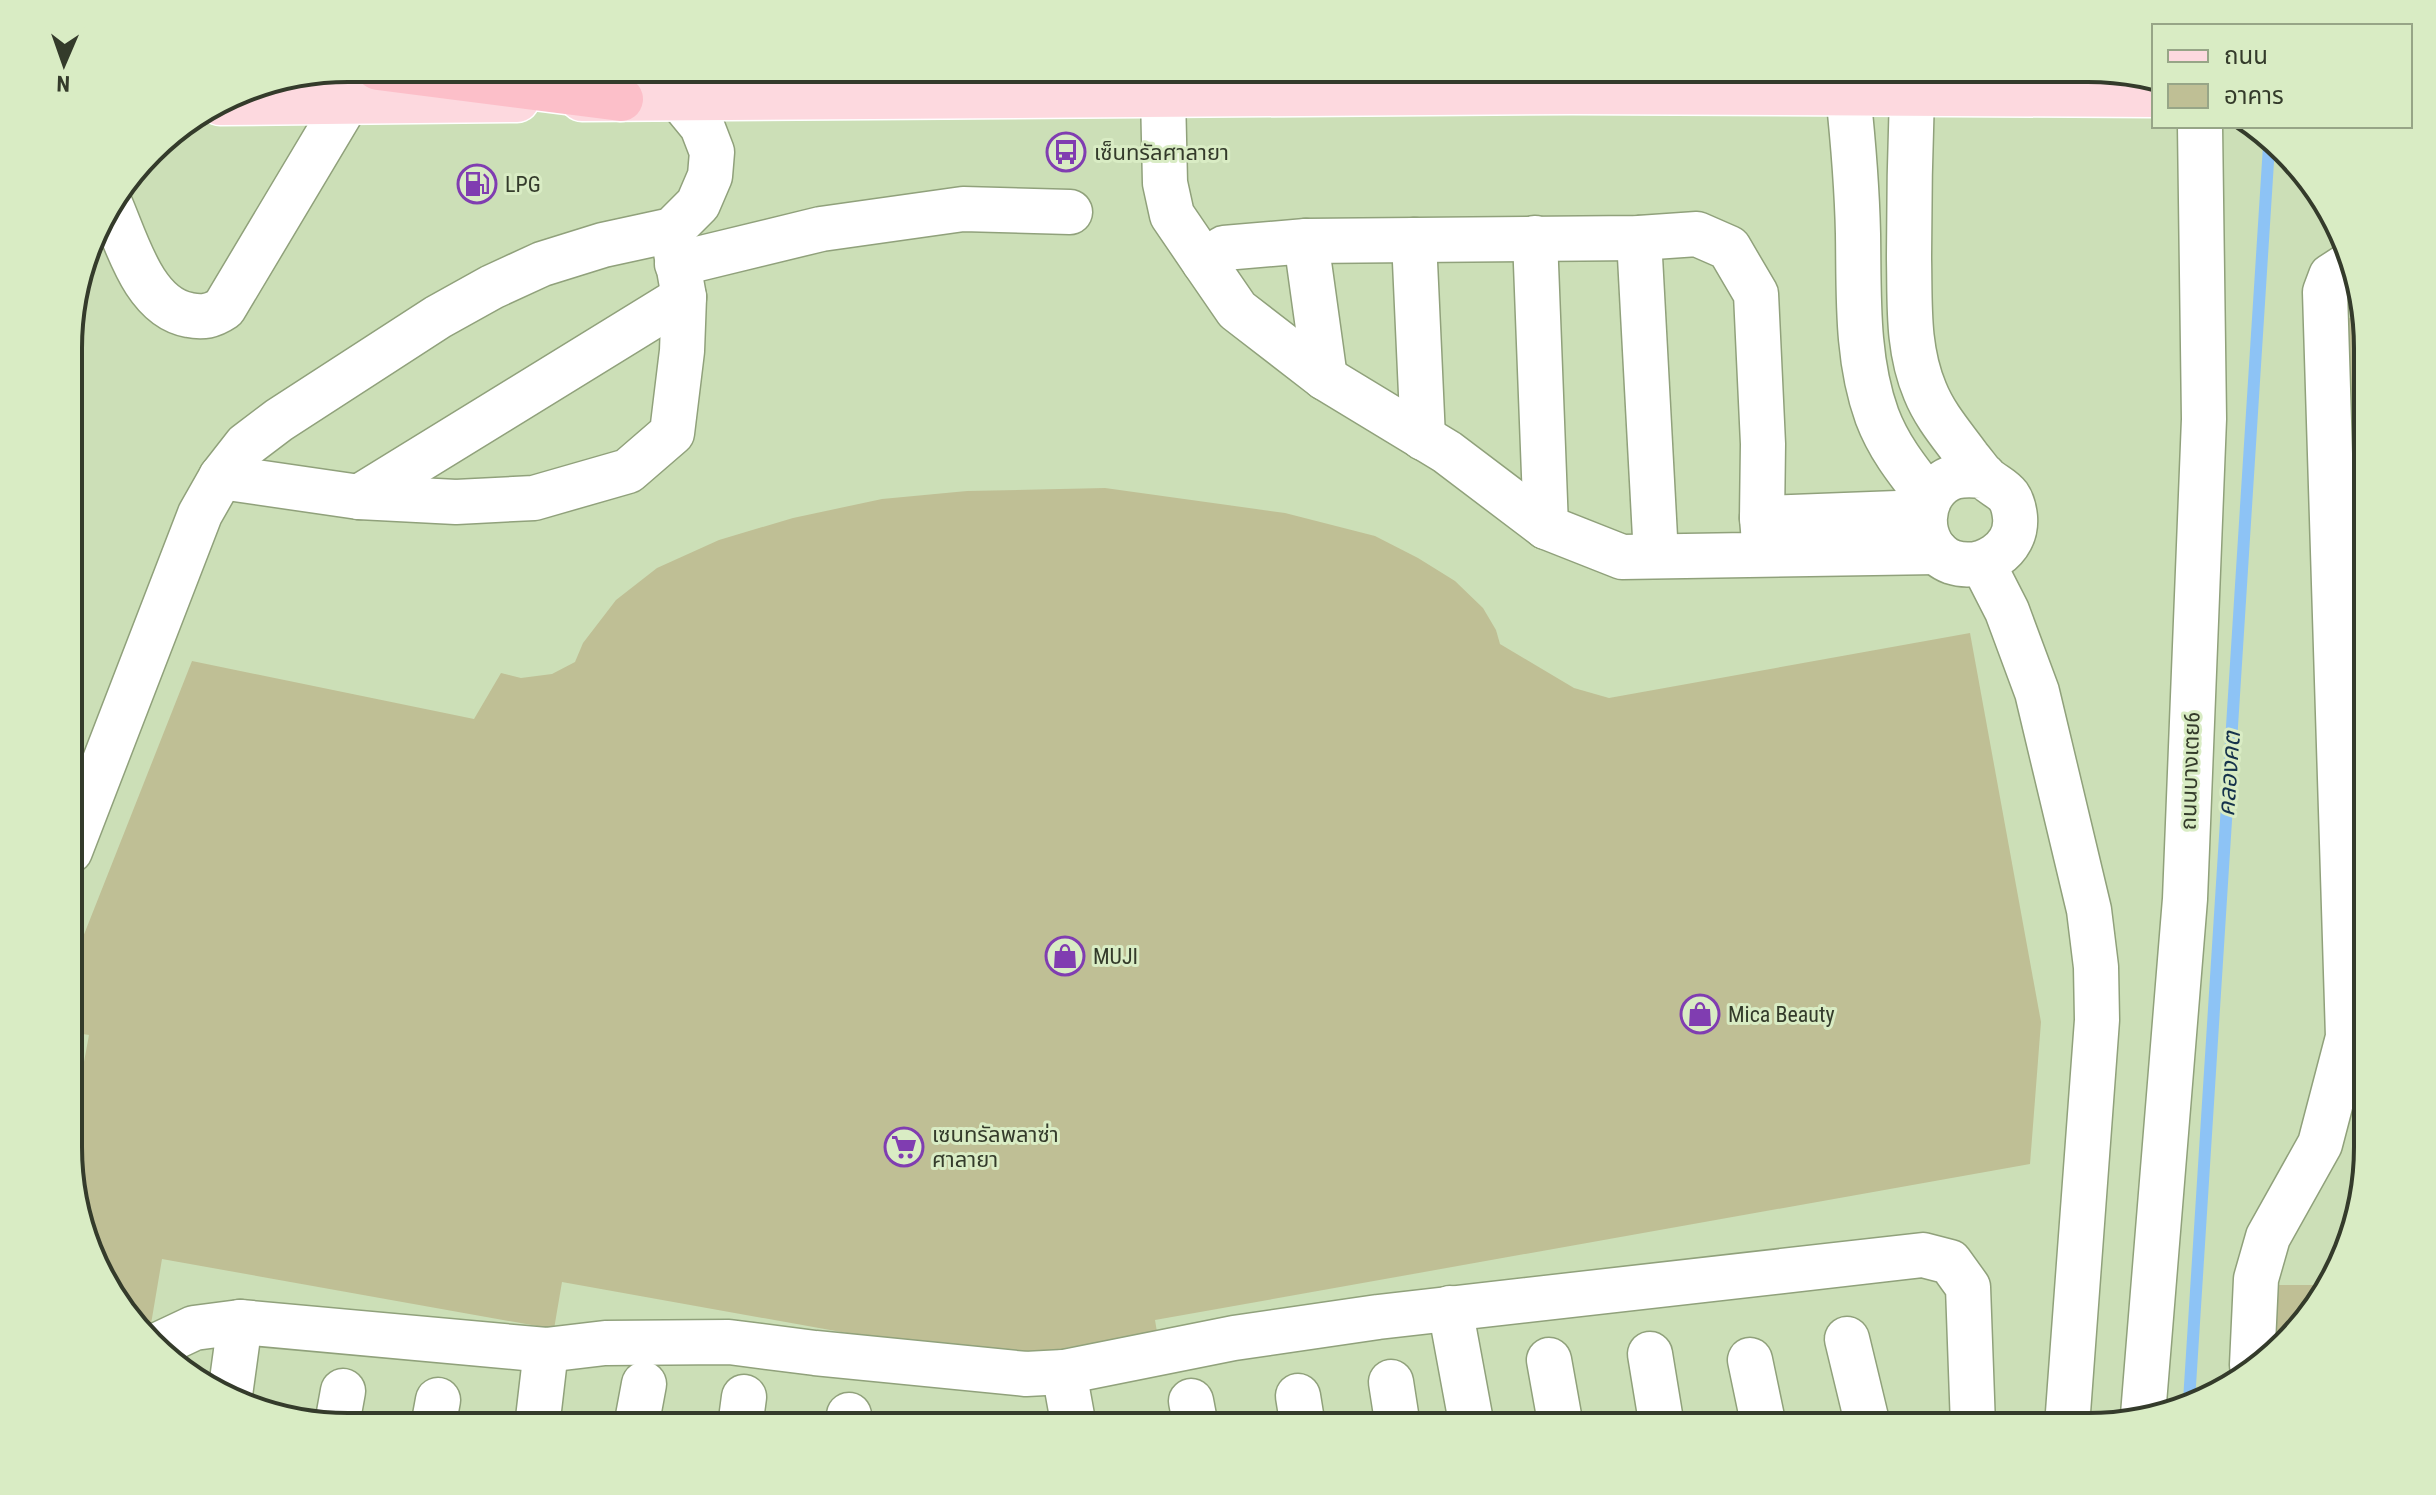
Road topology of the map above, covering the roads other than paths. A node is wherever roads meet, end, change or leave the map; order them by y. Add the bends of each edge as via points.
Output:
1 (488, 82) edge
2 (1848, 93) junction
3 (1912, 94) junction
4 (1163, 95) junction
5 (2152, 95) edge
6 (679, 98) junction
7 (621, 99) junction
8 (347, 102) junction
9 (246, 103) edge
10 (2200, 128) edge
11 (1070, 212) dead end
12 (116, 218) edge
13 (1535, 238) junction
14 (1639, 238) junction
15 (1414, 240) junction
16 (1306, 241) junction
17 (1204, 262) junction
18 (678, 263) junction
19 (2342, 269) edge
20 (1325, 378) junction
21 (1423, 438) junction
22 (1984, 476) junction
23 (221, 477) junction
24 (359, 497) junction
25 (1930, 520) junction
26 (1546, 527) junction
27 (1763, 536) junction
28 (1656, 556) junction
29 (1983, 564) junction
30 (82, 820) edge
31 (1450, 1308) junction
32 (240, 1322) junction
33 (1847, 1339) dead end
34 (167, 1341) edge
35 (546, 1350) junction
36 (1650, 1354) dead end
37 (2252, 1355) edge
38 (1549, 1360) dead end
39 (1750, 1360) dead end
40 (1064, 1372) junction
41 (1391, 1382) dead end
42 (644, 1384) dead end
43 (231, 1385) edge
44 (2144, 1407) edge
45 (1396, 1412) edge
46 (1469, 1412) edge
47 (1558, 1412) edge
48 (1660, 1412) edge
49 (1761, 1412) edge
50 (1865, 1412) edge
51 (1972, 1412) edge
52 (2068, 1412) edge
53 (539, 1413) edge
54 (639, 1413) edge
55 (1071, 1413) edge

1 - 7 highway
2 - 3 main road
2 - 4 main road
2 - 25 street via 1868,380 1894,454
3 - 5 main road
3 - 22 street via 1910,311 1915,363 1938,419
4 - 6 main road
4 - 17 street via 1165,183 1172,215
6 - 7 main road
6 - 18 street via 702,126 712,152 710,176
7 - 8 main road
8 - 9 main road
8 - 12 street via 224,308 212,316 174,312 158,299 145,284
10 - 44 street, ถนนบางเตย6 via 2204,419 2185,899
11 - 18 street via 963,209 821,229
13 - 14 street
13 - 15 street
13 - 26 street
14 - 27 street via 1697,234 1729,248 1756,294
14 - 28 street
15 - 16 street
15 - 21 street
16 - 17 street via 1224,248
16 - 20 street
17 - 20 street via 1237,310
18 - 23 street via 588,250 492,287 279,420 246,445
18 - 24 street
18 - 24 street via 682,351 672,433 628,471 534,498 456,502
19 - 37 street via 2331,276 2325,292 2348,1037 2320,1144 2268,1237 2256,1279
20 - 21 street
21 - 26 street
22 - 25 street via 1953,477 1939,485
22 - 29 street via 2012,502 2015,521 2011,539
23 - 24 street
23 - 30 street via 200,514
25 - 27 street
25 - 29 street via 1950,561
26 - 28 street via 1622,557
27 - 28 street
29 - 52 street via 2037,692 2076,849 2096,967 2097,1020
31 - 40 street via 1234,1338
31 - 46 street
31 - 51 street via 1923,1255 1950,1262 1968,1287
32 - 34 street via 194,1328
32 - 35 street
32 - 43 street
33 - 50 street
35 - 40 street via 605,1343 729,1342 1026,1374
35 - 53 street
36 - 48 street
38 - 47 street
39 - 49 street
40 - 55 street
41 - 45 street
42 - 54 street

